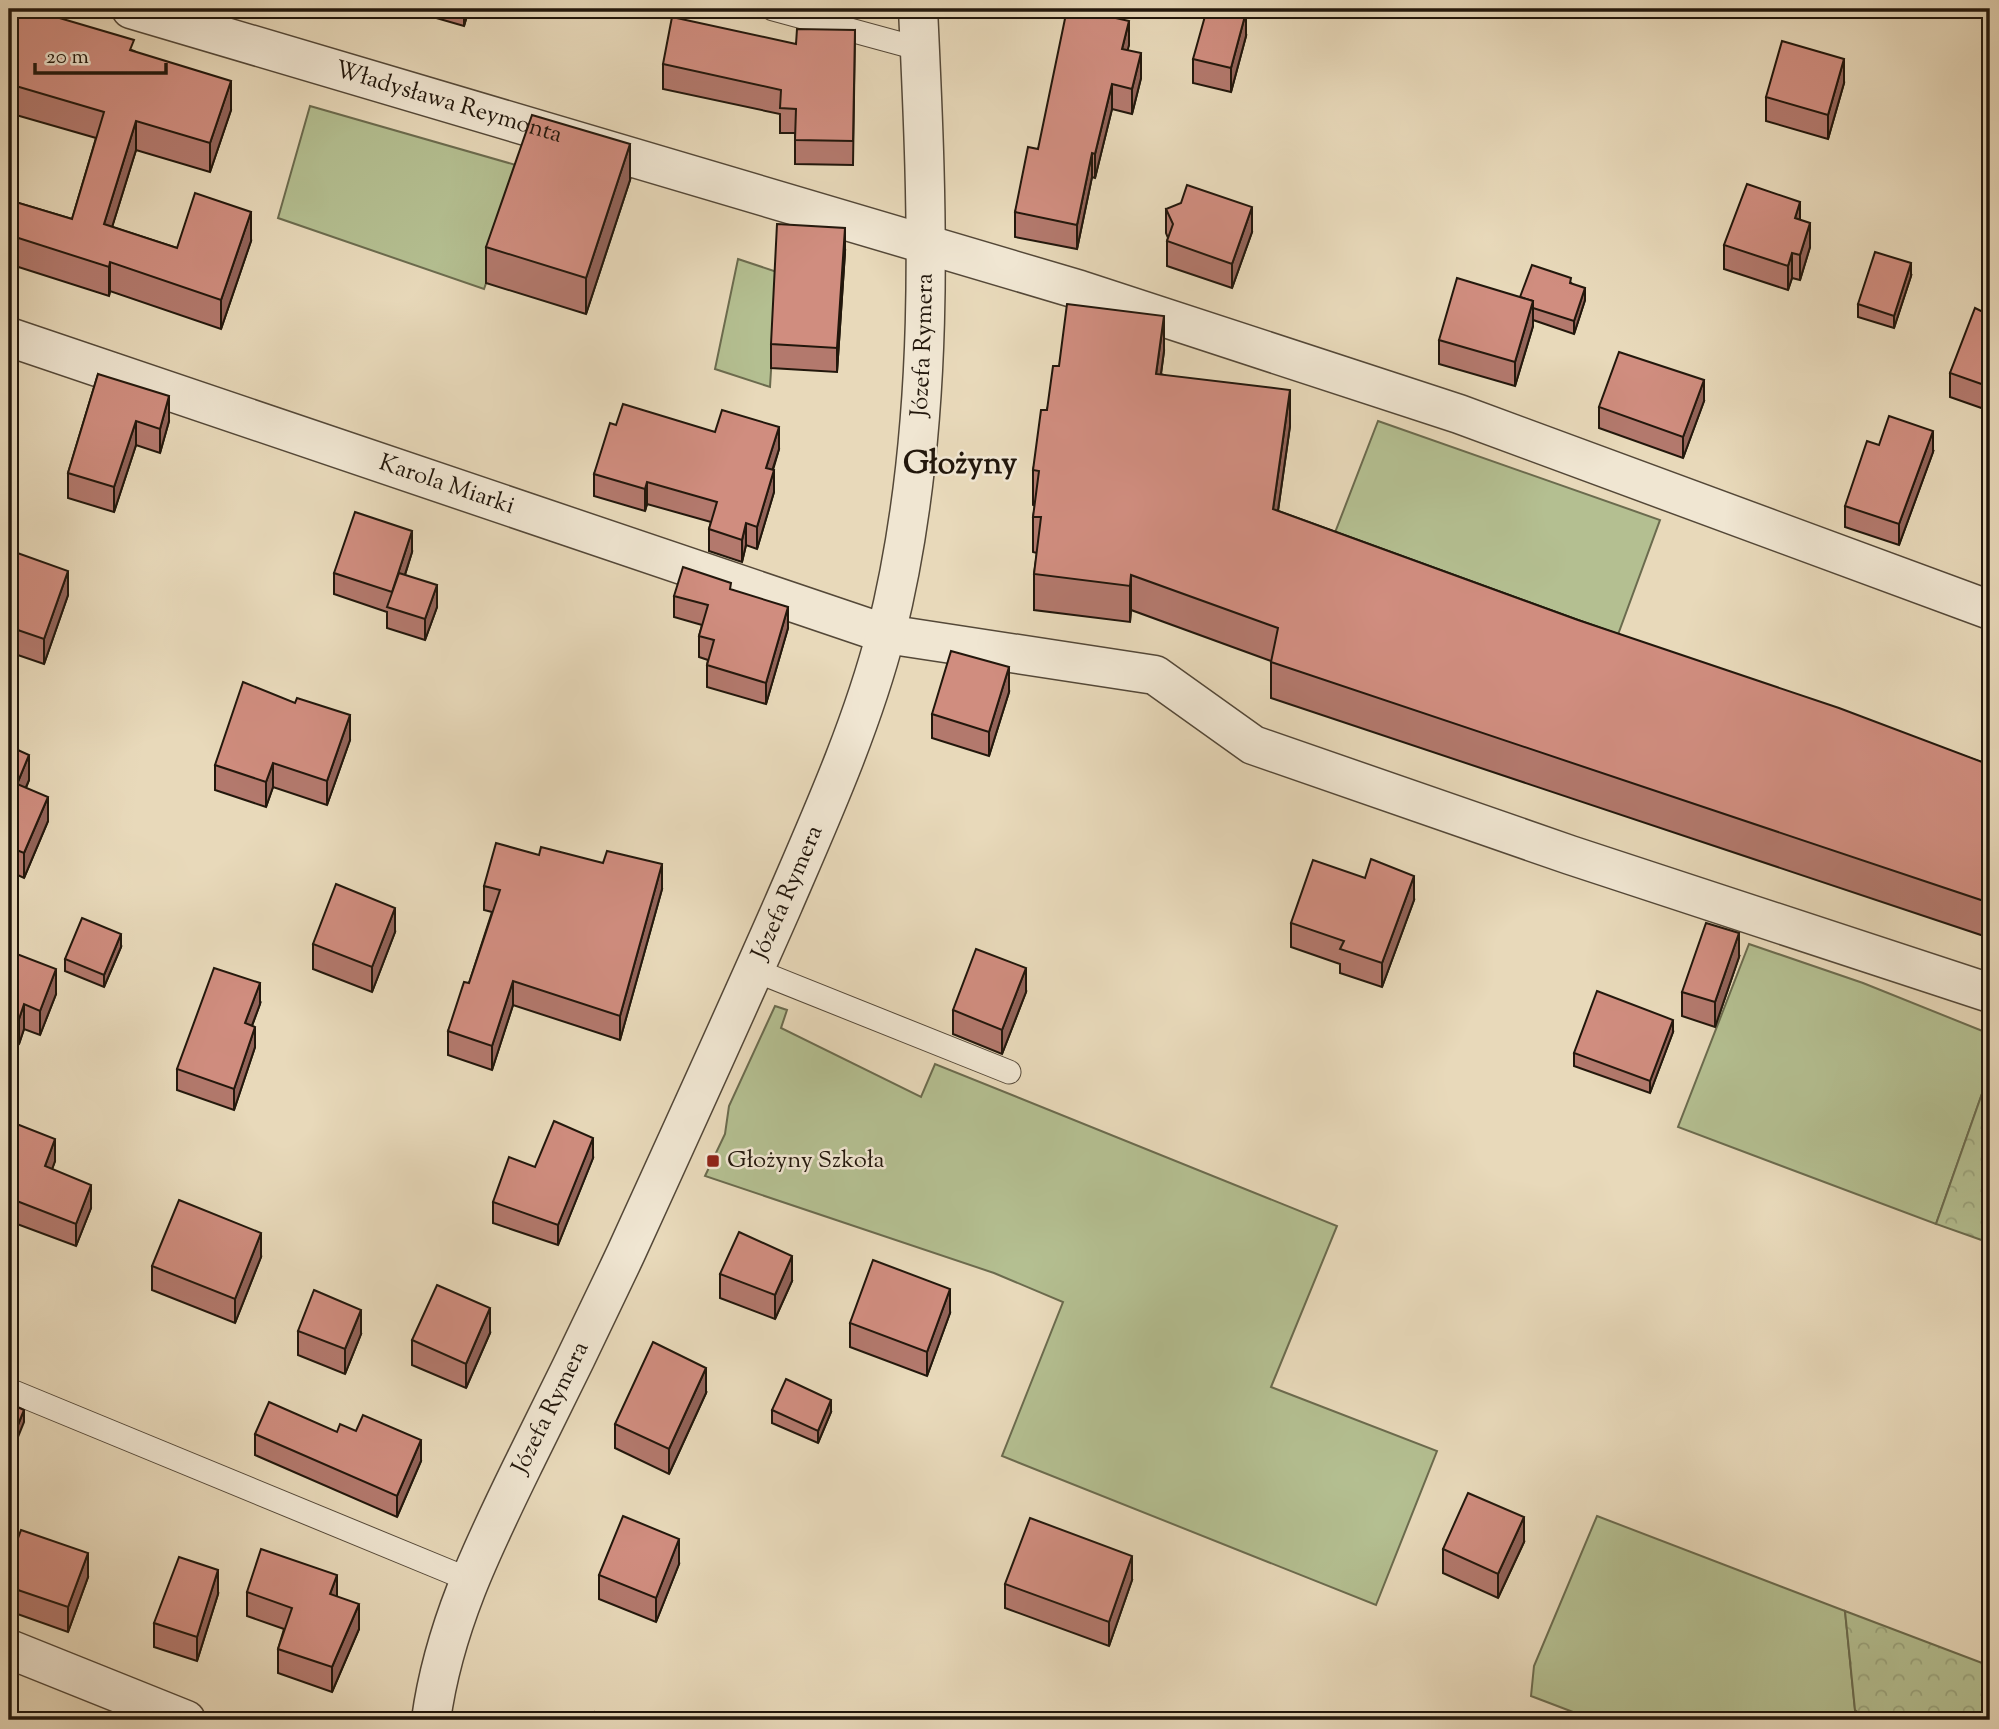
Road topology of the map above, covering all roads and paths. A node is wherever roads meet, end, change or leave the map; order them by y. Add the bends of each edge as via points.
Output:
1 (131, 9) edge
2 (773, 9) edge
3 (918, 9) edge
4 (920, 49) junction
5 (926, 244) junction
6 (9, 337) edge
7 (1990, 610) edge
8 (886, 634) junction
9 (754, 970) junction
10 (1990, 993) edge
11 (1009, 1072) dead end
12 (9, 1390) edge
13 (470, 1580) junction
14 (9, 1649) edge
15 (186, 1720) edge
16 (431, 1720) edge

1 - 5 street, Władysława Reymonta
2 - 4 lane
3 - 4 street, Józefa Rymera
4 - 5 street, Józefa Rymera
5 - 7 street, Władysława Reymonta via 1459,414
5 - 8 street, Józefa Rymera via 918,443
6 - 8 street, Karola Miarki
8 - 9 street, Józefa Rymera via 846,752
8 - 10 street, Karola Miarki via 1155,675 1253,745
9 - 11 lane
9 - 13 street, Józefa Rymera
12 - 13 lane
13 - 16 street, Józefa Rymera via 447,1636
14 - 15 street

